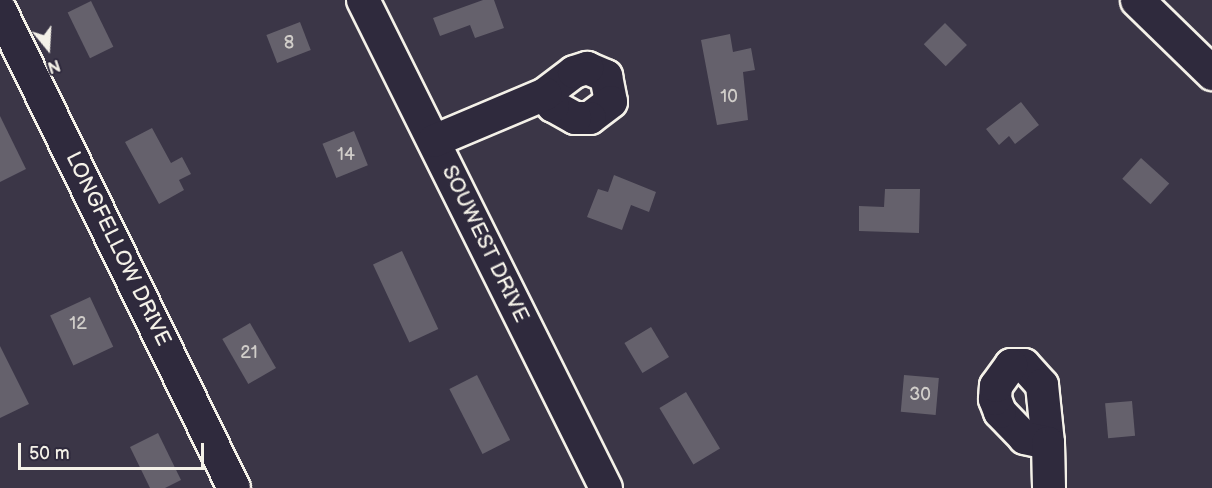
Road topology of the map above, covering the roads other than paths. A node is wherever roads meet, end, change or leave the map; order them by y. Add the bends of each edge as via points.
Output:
1 (363, 0) edge
2 (1137, 0) edge
3 (0, 10) edge
4 (1212, 73) edge
5 (545, 94) dead end
6 (434, 141) junction
7 (1048, 443) dead end
8 (234, 488) edge
9 (606, 488) edge
10 (1049, 488) edge

1 - 6 street, SOUWEST DRIVE
2 - 4 main road
3 - 8 street, LONGFELLOW DRIVE
5 - 6 street
6 - 9 street, SOUWEST DRIVE
7 - 10 street

